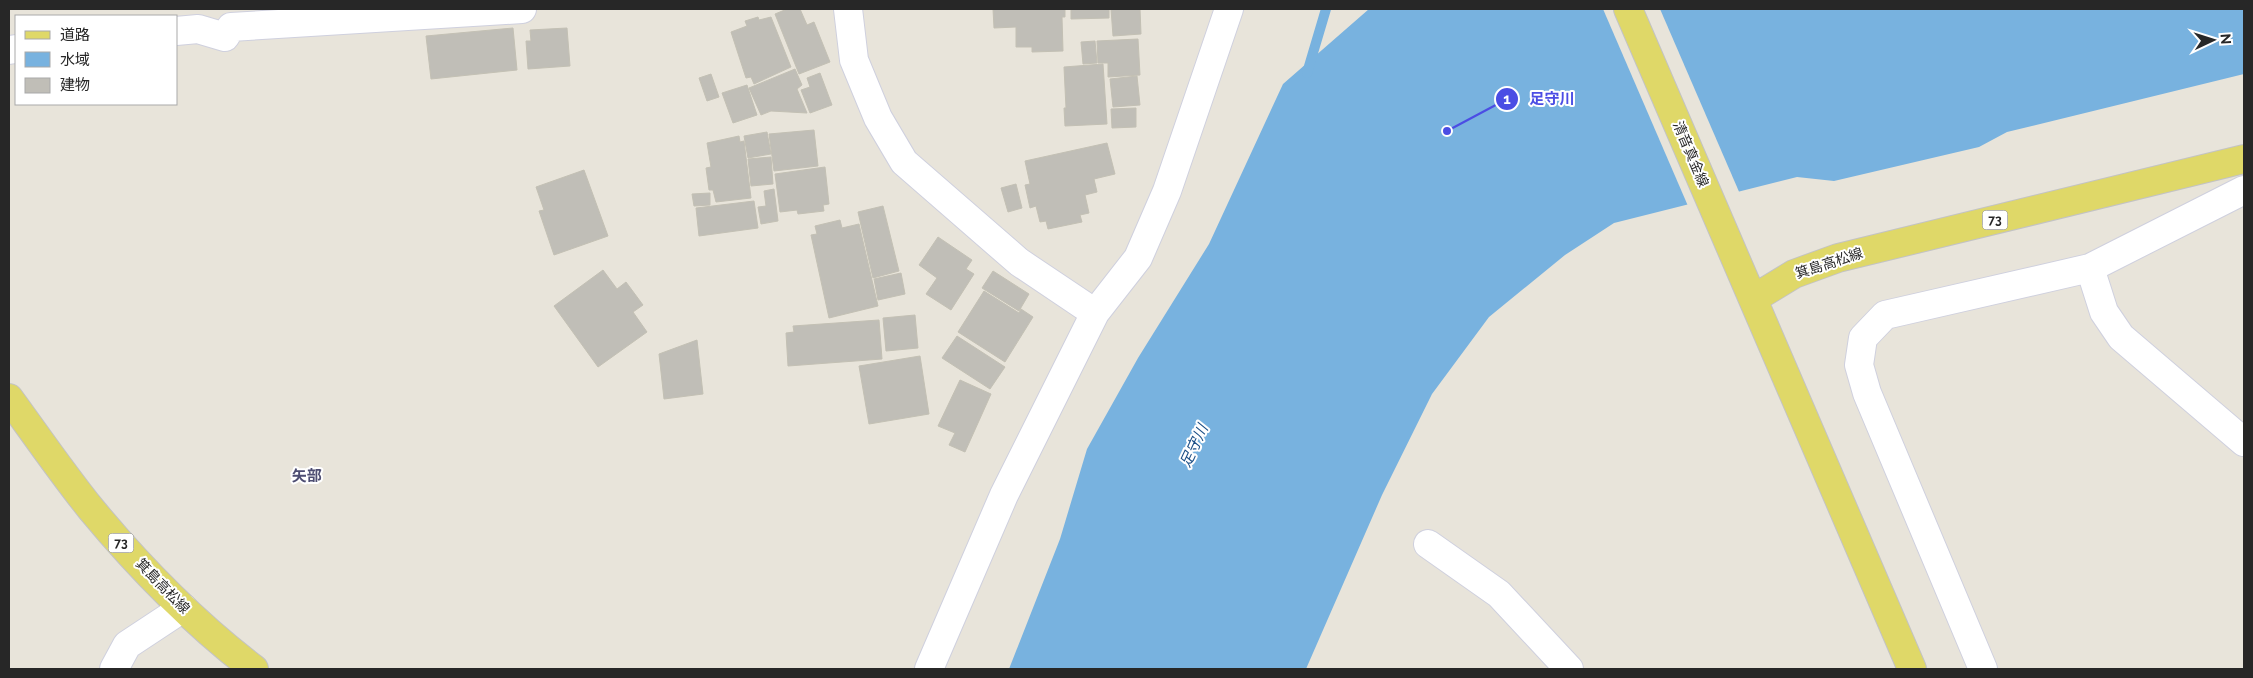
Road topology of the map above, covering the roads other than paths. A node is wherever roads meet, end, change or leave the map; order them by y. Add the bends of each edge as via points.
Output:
1 (522, 9) edge
2 (848, 9) edge
3 (1229, 9) edge
4 (1628, 9) edge
5 (178, 31) edge
6 (2244, 159) edge
7 (2244, 190) edge
8 (2090, 268) junction
9 (1753, 298) junction
10 (1095, 313) junction
11 (9, 398) edge
12 (2244, 442) edge
13 (1428, 544) dead end
14 (183, 608) junction
15 (114, 669) edge
16 (254, 669) edge
17 (929, 669) edge
18 (1569, 669) edge
19 (1912, 669) edge
20 (1983, 669) edge

1 - 5 street via 231,27 225,37 198,29
2 - 10 street via 854,60 878,118 904,162 1019,262
3 - 10 street via 1168,191 1138,258
4 - 9 main road, 清音真金線
6 - 9 main road, 箕島高松線 / 73 via 1838,258 1794,274
7 - 8 street
8 - 12 street via 2104,312 2122,337
8 - 20 street via 1885,315 1863,338 1859,365 1867,393
9 - 19 main road
10 - 17 street via 1004,495
11 - 14 main road, 箕島高松線 / 73 via 91,508
13 - 18 street via 1499,594
14 - 15 street via 127,645
14 - 16 main road, 箕島高松線 / 73

